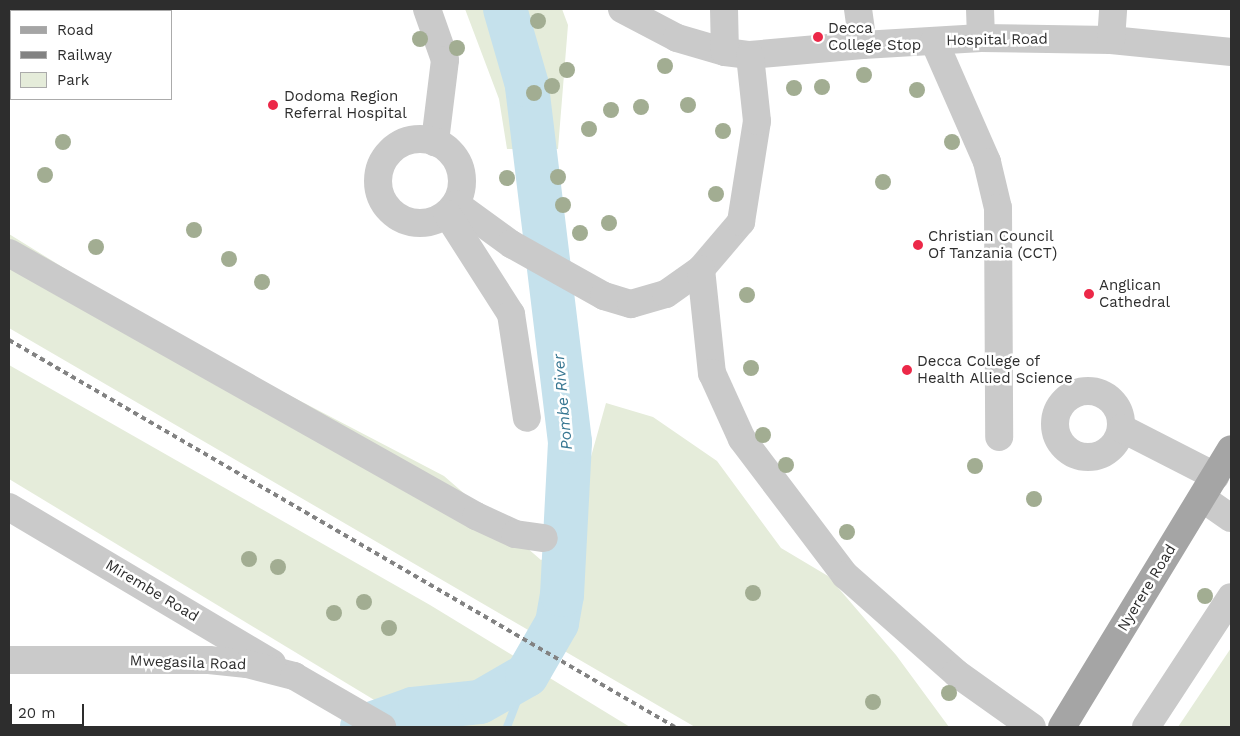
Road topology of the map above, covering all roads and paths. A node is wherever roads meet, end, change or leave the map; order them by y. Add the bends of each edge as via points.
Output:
1 (427, 9) edge
2 (622, 9) edge
3 (724, 9) edge
4 (858, 9) edge
5 (980, 9) edge
6 (1113, 9) edge
7 (982, 38) junction
8 (1111, 40) junction
9 (934, 41) junction
10 (863, 44) junction
11 (1231, 52) edge
12 (737, 54) junction
13 (435, 142) junction
14 (452, 209) junction
15 (9, 253) edge
16 (701, 269) junction
17 (527, 418) dead end
18 (1121, 428) dead end
19 (999, 437) dead end
20 (1231, 449) edge
21 (1208, 487) junction
22 (9, 506) edge
23 (1231, 518) edge
24 (544, 538) dead end
25 (1231, 596) edge
26 (9, 660) edge
27 (294, 676) junction
28 (382, 727) edge
29 (1032, 727) edge
30 (1062, 727) edge
31 (1146, 727) edge

1 - 13 street via 445,60
2 - 12 street, Hospital Road via 677,38
3 - 12 street
4 - 10 street
5 - 7 street
6 - 8 street
7 - 8 street, Hospital Road
7 - 9 street, Hospital Road
8 - 11 street, Hospital Road
9 - 10 street, Hospital Road
9 - 19 street via 987,162 998,208
10 - 12 street, Hospital Road
12 - 16 street via 757,121 741,222
13 - 14 street via 452,155 462,175 462,190
13 - 14 street via 421,139 394,149 381,166 379,188 383,202 392,213 405,220 434,221
14 - 16 street via 590,288 631,304 666,294
14 - 17 street via 511,314
15 - 24 street via 476,516 515,534
16 - 29 street via 712,374 742,439 845,575 956,672
18 - 21 street
20 - 21 main road, Nyerere Road
21 - 23 street
21 - 30 main road, Nyerere Road
22 - 27 street, Mirembe Road
25 - 31 street
26 - 27 street, Mwegasila Road via 209,660 247,664
27 - 28 street, Mwegasila Road

